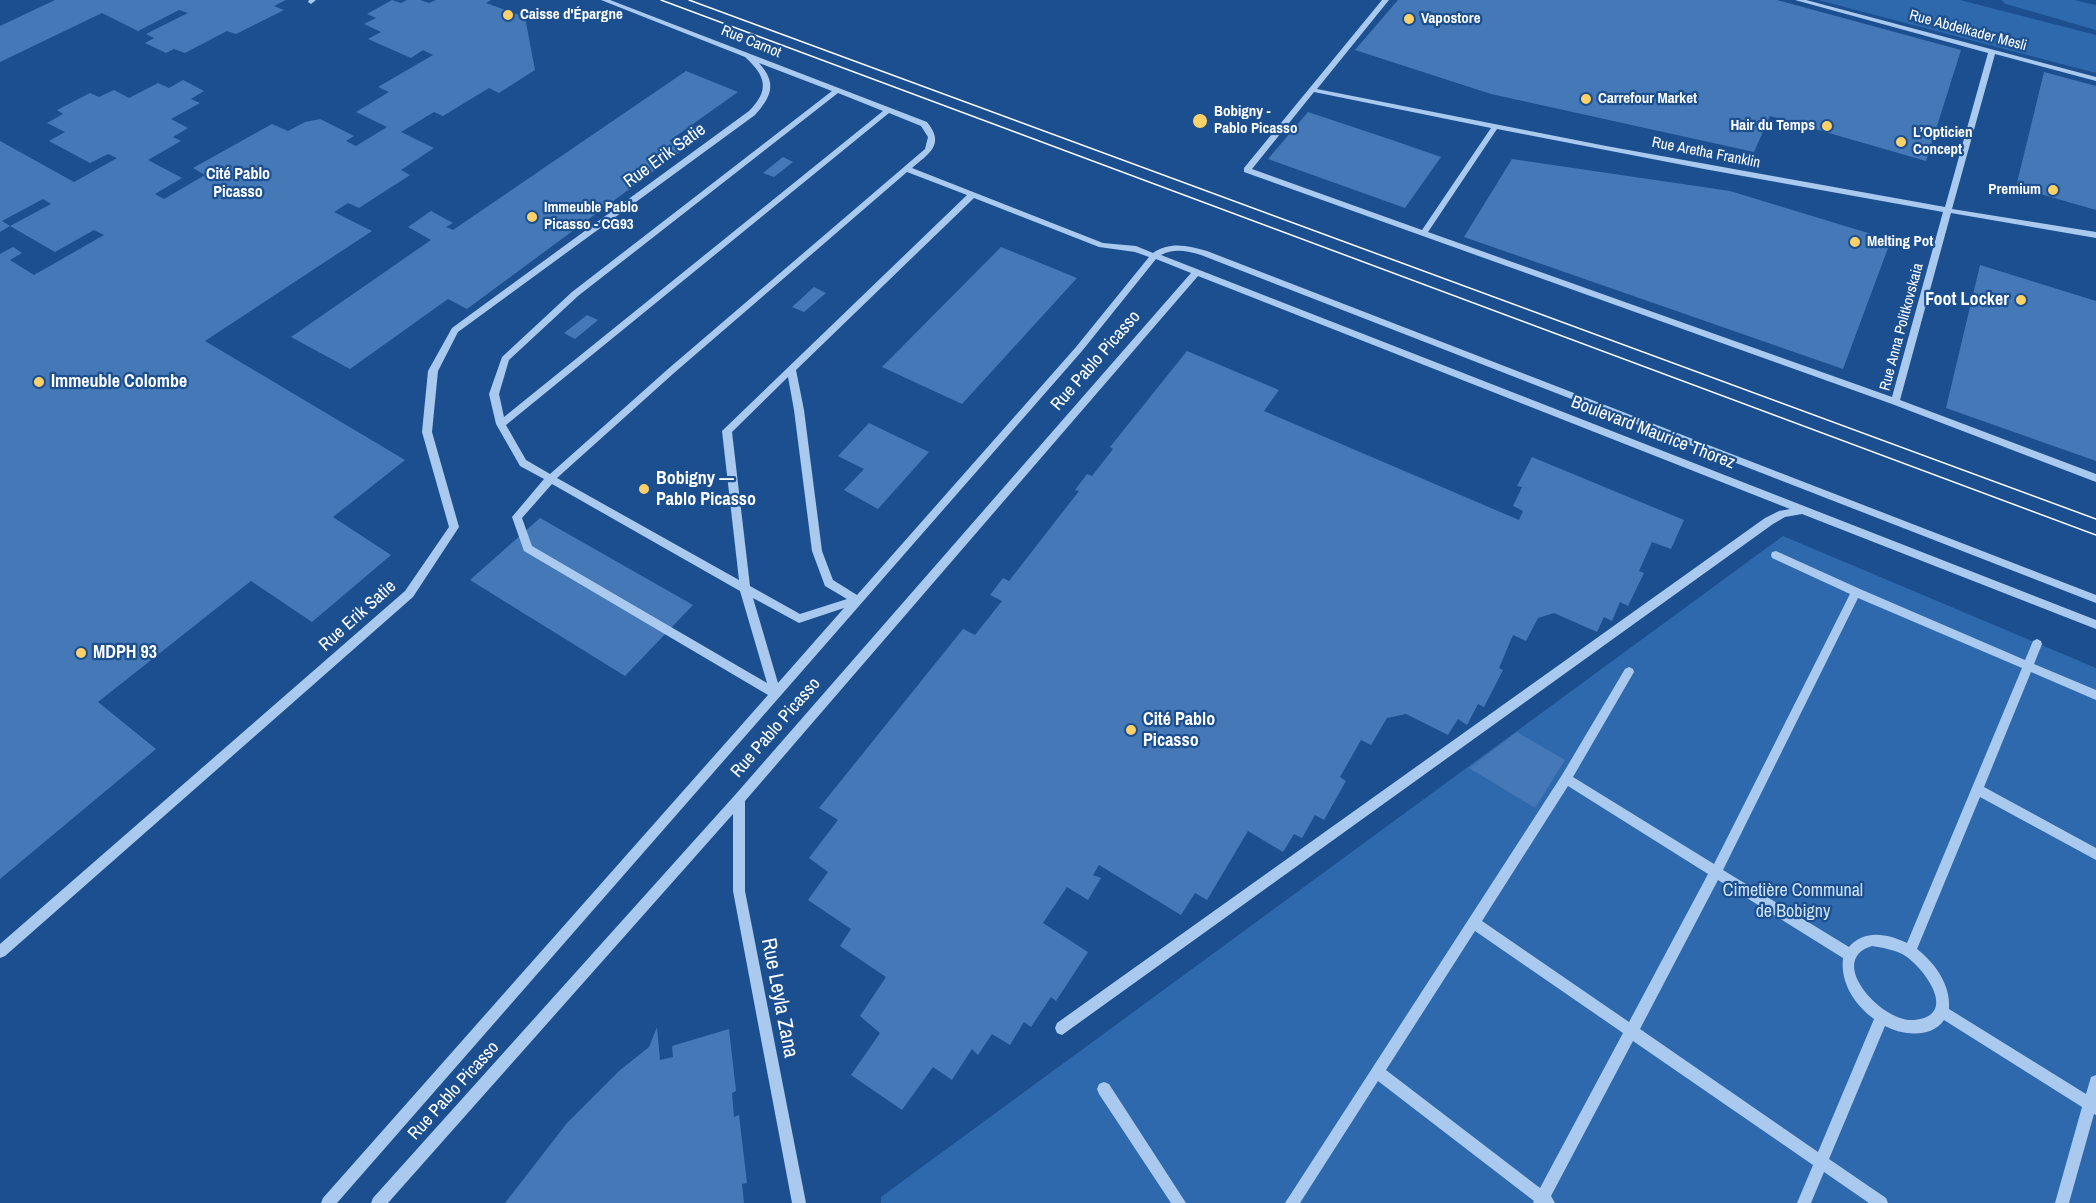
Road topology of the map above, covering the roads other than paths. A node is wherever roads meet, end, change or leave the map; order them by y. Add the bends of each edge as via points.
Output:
1 (604, 0) edge
2 (1386, 0) edge
3 (1798, 0) edge
4 (1992, 51) junction
5 (747, 55) junction
6 (2096, 79) edge
7 (1313, 90) junction
8 (837, 91) junction
9 (888, 110) junction
10 (1495, 127) junction
11 (907, 168) junction
12 (972, 195) junction
13 (1948, 211) junction
14 (1424, 232) junction
15 (2096, 235) edge
16 (1154, 256) junction
17 (1197, 272) junction
18 (791, 369) junction
19 (1895, 402) junction
20 (501, 424) junction
21 (551, 478) junction
22 (2096, 478) edge
23 (1803, 509) junction
24 (1776, 555) dead end
25 (745, 590) junction
26 (1856, 592) junction
27 (2096, 598) edge
28 (857, 600) junction
29 (2096, 625) edge
30 (2037, 644) dead end
31 (2028, 665) junction
32 (1629, 672) dead end
33 (776, 694) junction
34 (2096, 694) edge
35 (1566, 779) junction
36 (1977, 789) junction
37 (739, 799) junction
38 (2096, 854) edge
39 (1716, 872) junction
40 (1474, 923) junction
41 (1910, 951) junction
42 (0, 952) edge
43 (1851, 956) junction
44 (1941, 1011) junction
45 (1882, 1017) junction
46 (1062, 1028) dead end
47 (1631, 1032) junction
48 (1377, 1072) junction
49 (2096, 1082) edge
50 (1104, 1089) dead end
51 (2093, 1106) edge
52 (1821, 1162) junction
53 (1543, 1201) edge
54 (328, 1203) edge
55 (378, 1203) edge
56 (799, 1203) edge
57 (1179, 1203) edge
58 (1292, 1203) edge
59 (1804, 1203) edge
60 (1881, 1203) edge
61 (2062, 1203) edge

1 - 5 street, Rue Carnot
2 - 7 street
3 - 4 street, Rue Abdelkader Mesli
4 - 6 street, Rue Abdelkader Mesli
4 - 13 street, Rue Anna Politkovskaia
5 - 8 street, Rue Carnot
5 - 42 street, Rue Erik Satie via 767,77 766,94 759,106 455,330 433,371 427,432 454,527 410,594
7 - 10 street, Rue Aretha Franklin
7 - 14 street via 1246,170
8 - 9 street, Rue Carnot
8 - 20 street via 575,294 505,359 494,394
9 - 11 street, Rue Carnot via 924,124 932,136 930,147
9 - 20 street
10 - 13 street, Rue Aretha Franklin
10 - 14 street
11 - 12 street, Boulevard Maurice Thorez
11 - 21 street, Rue Carnot
12 - 16 street, Boulevard Maurice Thorez via 1102,245 1136,249
12 - 18 street
13 - 15 street, Rue Aretha Franklin
13 - 19 street, Rue Anna Politkovskaia
14 - 19 street
16 - 17 street, Boulevard Maurice Thorez
16 - 27 street via 1176,247 1204,253
16 - 28 street via 1101,323
17 - 23 street, Boulevard Maurice Thorez
17 - 37 street, Rue Pablo Picasso
18 - 25 street via 727,431
18 - 28 street via 800,410 817,551 829,583
19 - 22 street
20 - 21 street via 523,463
21 - 25 street
21 - 33 street, Rue Carnot via 517,517 528,548
23 - 29 street, Boulevard Maurice Thorez
23 - 46 street via 1769,521
24 - 26 street
25 - 28 street via 799,619
25 - 33 street
26 - 31 street
26 - 39 street
28 - 33 street
30 - 31 street
31 - 34 street
31 - 36 street
32 - 35 street
33 - 54 street
35 - 39 street
35 - 40 street
36 - 38 street
36 - 41 street
37 - 55 street, Rue Pablo Picasso
37 - 56 street, Rue Leyla Zana via 739,891
39 - 43 street
39 - 47 street
40 - 47 street
40 - 48 street
41 - 43 street via 1890,942 1872,940 1857,946
41 - 44 street via 1927,964 1938,982 1943,1000
43 - 45 street via 1849,975 1857,993
44 - 45 street via 1928,1025 1910,1028
44 - 51 street
45 - 52 street
47 - 52 street
47 - 53 street
48 - 53 street
48 - 58 street
49 - 51 street
50 - 57 street
51 - 61 street
52 - 59 street
52 - 60 street

